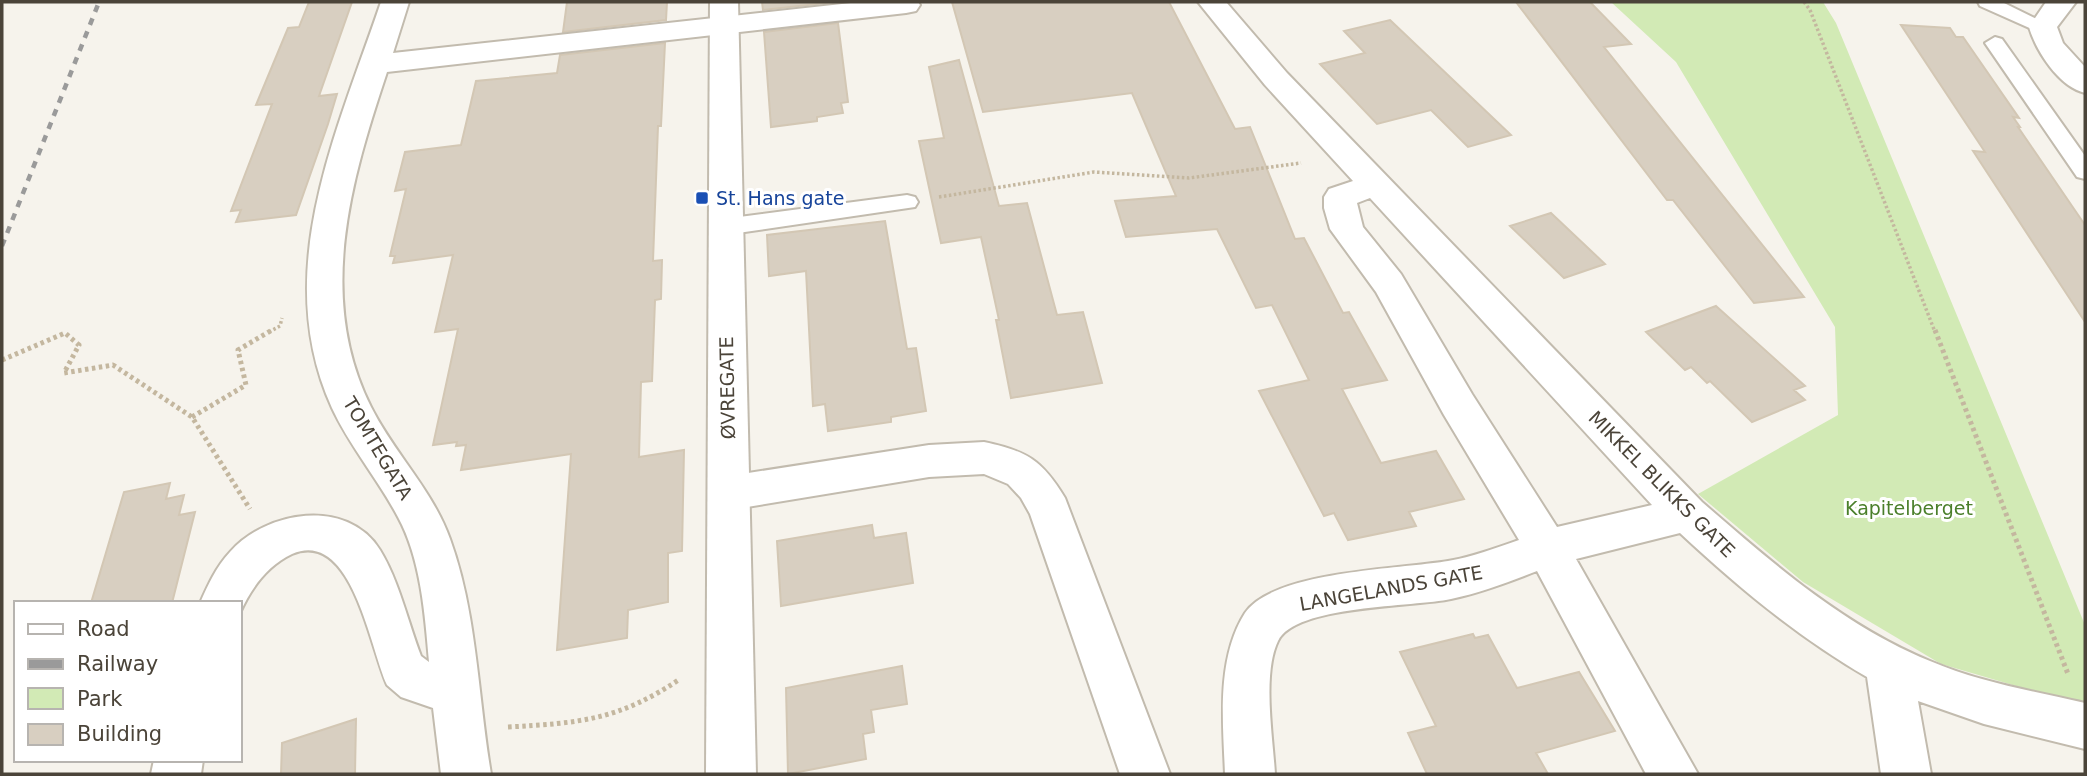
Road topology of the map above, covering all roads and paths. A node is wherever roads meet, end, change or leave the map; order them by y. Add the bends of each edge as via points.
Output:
1 (395, 2) edge
2 (1212, 2) edge
3 (1804, 2) edge
4 (1987, 2) edge
5 (2062, 2) edge
6 (906, 5) dead end
7 (724, 13) edge
8 (2043, 27) junction
9 (1995, 43) dead end
10 (376, 64) junction
11 (2085, 84) edge
12 (2075, 140) edge
13 (1347, 153) junction
14 (2085, 172) edge
15 (1377, 184) junction
16 (907, 202) joint
17 (724, 227) junction
18 (284, 307) dead end
19 (2, 360) edge
20 (192, 417) junction
21 (729, 493) junction
22 (1687, 514) junction
23 (272, 542) junction
24 (1546, 548) junction
25 (223, 601) edge
26 (730, 663) junction
27 (1888, 665) junction
28 (2071, 681) dead end
29 (455, 710) junction
30 (2085, 726) edge
31 (466, 774) edge
32 (731, 774) edge
33 (1144, 774) edge
34 (1251, 774) edge
35 (1673, 774) edge
36 (1906, 774) edge

1 - 10 street, TOMTEGATA
2 - 13 street, MIKKEL BLIKKS GATE via 1276,79
3 - 28 path
4 - 8 lane
5 - 8 street via 2050,12
6 - 7 street
7 - 10 street
7 - 17 street, ØVREGATE
8 - 11 street via 2049,46
9 - 12 lane
10 - 29 street, TOMTEGATA via 346,150 325,231 321,263 328,333 351,407 428,535 451,624
12 - 14 lane
13 - 15 street, MIKKEL BLIKKS GATE
13 - 16 path via 1189,178 1094,172
15 - 22 street, MIKKEL BLIKKS GATE
15 - 24 street via 1341,197 1342,223 1405,309
16 - 17 lane
17 - 21 street, ØVREGATE
18 - 20 path via 280,326 237,349 246,385
19 - 20 path via 65,333 79,345 64,373 113,365
20 - 23 path
21 - 26 street, ØVREGATE
21 - 33 street via 961,457 1007,463 1022,472 1050,510
22 - 24 street, LANGELANDS GATE
22 - 27 street, MIKKEL BLIKKS GATE via 1789,599
23 - 25 street via 238,572
23 - 29 street via 312,532 354,547 364,562 403,670
24 - 34 street, LANGELANDS GATE via 1497,568 1449,580 1317,597 1283,608 1262,625 1251,657
24 - 35 street
26 - 29 path via 699,668 631,710 589,723
26 - 32 street, ØVREGATE
27 - 30 street, MIKKEL BLIKKS GATE via 1954,691
27 - 36 street
29 - 31 street, TOMTEGATA

